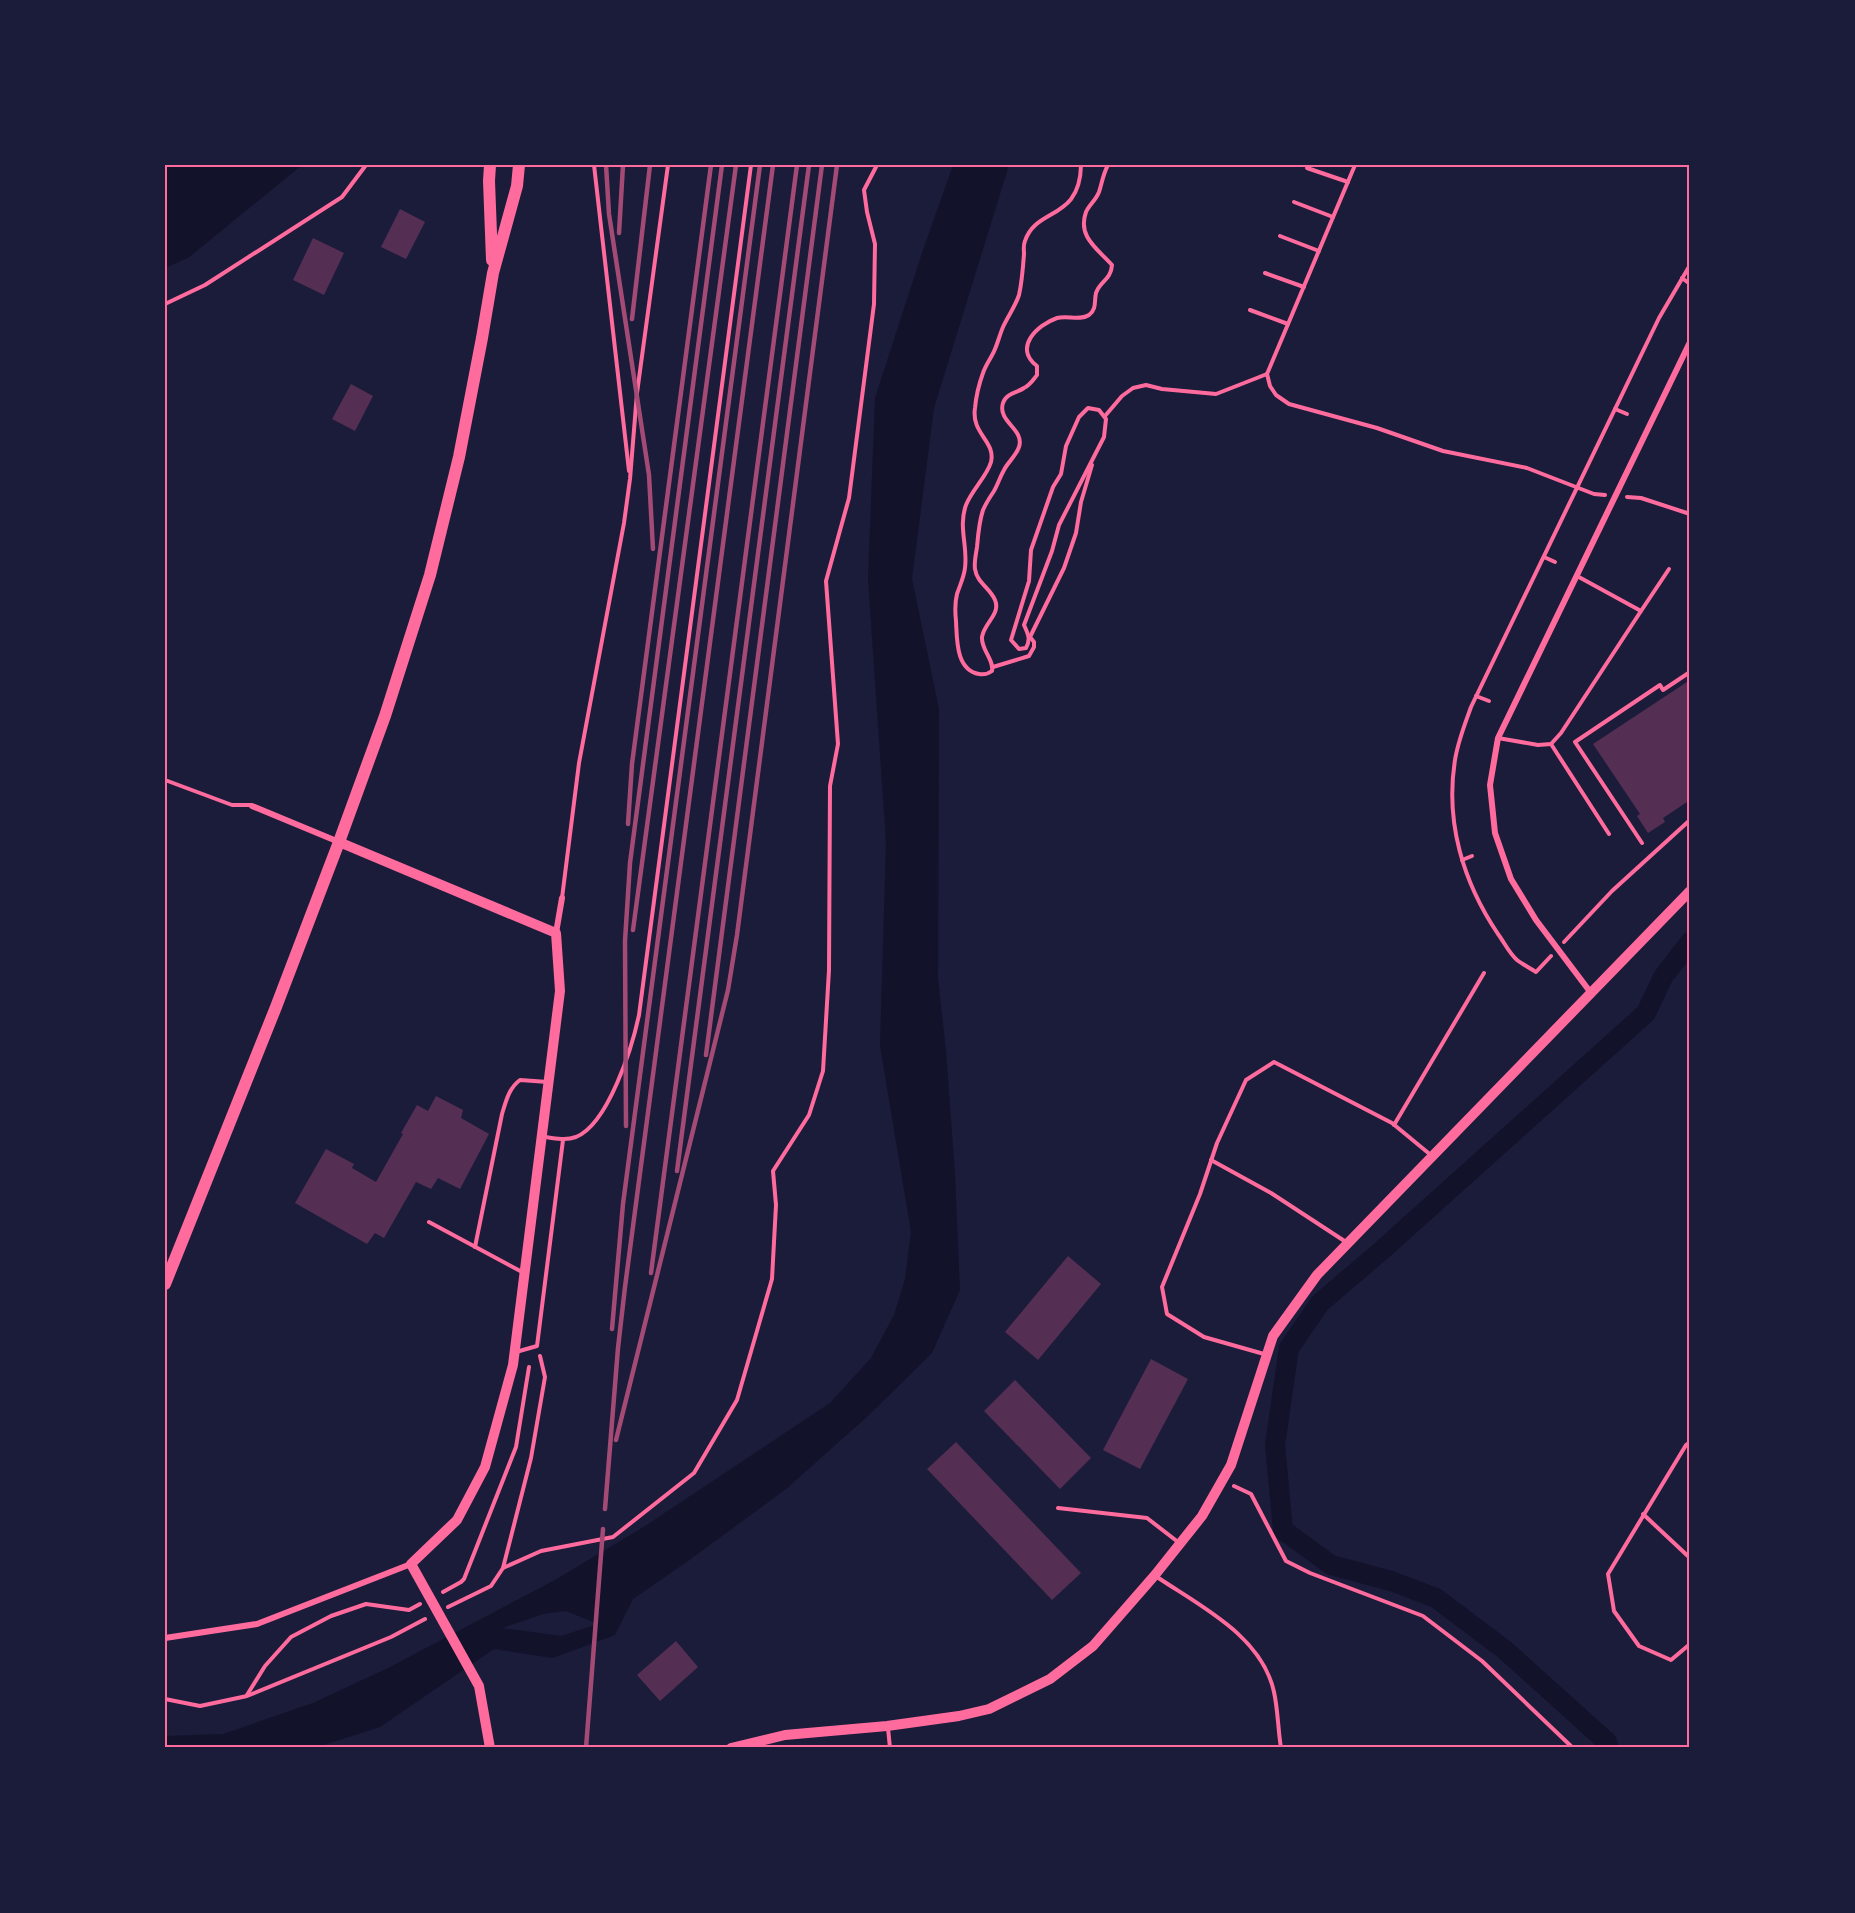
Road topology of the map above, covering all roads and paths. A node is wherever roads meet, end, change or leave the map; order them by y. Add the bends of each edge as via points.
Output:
1 (366, 165) edge
2 (490, 165) edge
3 (519, 165) edge
4 (594, 165) edge
5 (668, 165) edge
6 (751, 165) edge
7 (877, 165) edge
8 (1081, 165) edge
9 (1108, 165) edge
10 (1355, 165) edge
11 (1307, 168) dead end
12 (1348, 182) junction
13 (1294, 202) dead end
14 (1333, 217) junction
15 (1280, 236) dead end
16 (1319, 251) junction
17 (493, 273) junction
18 (1265, 273) dead end
19 (1682, 278) dead end
20 (1690, 284) edge
21 (1304, 287) junction
22 (165, 304) edge
23 (1250, 310) dead end
24 (1288, 324) junction
25 (1690, 342) edge
26 (1268, 375) junction
27 (1615, 409) dead end
28 (1627, 414) dead end
29 (1104, 417) junction
30 (1095, 455) junction
31 (630, 479) junction
32 (1594, 494) dead end
33 (1641, 498) dead end
34 (1690, 514) edge
35 (1544, 557) dead end
36 (1555, 562) dead end
37 (1669, 570) dead end
38 (1577, 576) junction
39 (1641, 611) junction
40 (1030, 637) junction
41 (1019, 649) junction
42 (1011, 661) junction
43 (993, 667) junction
44 (1690, 672) edge
45 (1476, 696) dead end
46 (1488, 701) dead end
47 (1498, 738) junction
48 (1551, 744) junction
49 (165, 780) edge
50 (252, 806) joint
51 (1690, 820) edge
52 (1609, 834) dead end
53 (339, 842) junction
54 (1642, 843) dead end
55 (1472, 856) dead end
56 (1462, 860) dead end
57 (1690, 891) edge
58 (562, 898) joint
59 (556, 933) junction
60 (1558, 949) junction
61 (1536, 972) dead end
62 (1484, 973) dead end
63 (1592, 993) junction
64 (548, 1082) junction
65 (1394, 1125) junction
66 (541, 1136) junction
67 (563, 1139) junction
68 (1432, 1156) junction
69 (1211, 1160) junction
70 (429, 1222) dead end
71 (1348, 1244) junction
72 (475, 1247) junction
73 (524, 1273) junction
74 (165, 1284) edge
75 (537, 1346) junction
76 (515, 1352) junction
77 (1267, 1354) junction
78 (1690, 1442) edge
79 (1222, 1480) junction
80 (1058, 1508) dead end
81 (1643, 1514) junction
82 (1180, 1544) junction
83 (1690, 1558) edge
84 (411, 1564) junction
85 (503, 1568) junction
86 (1155, 1575) junction
87 (461, 1582) dead end
88 (409, 1610) dead end
89 (442, 1610) dead end
90 (432, 1615) dead end
91 (165, 1638) edge
92 (1690, 1644) edge
93 (247, 1696) junction
94 (165, 1699) edge
95 (887, 1726) junction
96 (490, 1748) edge
97 (731, 1748) edge
98 (890, 1748) edge
99 (1281, 1748) edge
100 (1573, 1748) edge

1 - 22 path via 342,197 206,285
2 - 17 main road
3 - 17 main road
4 - 31 lane
5 - 31 lane via 637,393
6 - 67 lane via 639,1015 626,1061 601,1115 587,1131
7 - 85 path via 864,190 875,244 874,304 849,498 826,581 838,744 830,786 829,970 823,1071 809,1115 773,1171 776,1205 772,1279 737,1400 694,1473 614,1537 541,1551
8 - 43 path via 1072,199 1034,227 1024,243 1019,294 982,373 975,408 976,427 990,447 992,460 974,488 963,516 966,564 956,595 956,621 965,667 988,674
9 - 43 path via 1084,223 1089,243 1112,265 1096,292 1093,312 1088,316 1058,317 1035,330 1026,350 1027,357 1037,366 1037,375 1002,403 1007,424 1018,433 1019,447 983,510 975,557 975,571 996,606 982,640
10 - 12 path
11 - 12 path
12 - 14 path
13 - 14 path
14 - 16 path
15 - 16 path
16 - 21 path
17 - 53 main road via 459,457 430,575
18 - 21 path
19 - 20 path
21 - 24 path
23 - 24 path
24 - 26 path
25 - 38 street
26 - 29 path via 1216,394 1146,385 1133,388
26 - 32 path via 1276,395 1289,404 1377,428 1443,452 1527,468
27 - 28 path
29 - 30 path via 1104,437
29 - 41 path via 1099,410 1089,408 1079,417 1066,446 1060,474 1031,550 1029,581 1011,640
30 - 40 path via 1064,568
30 - 40 path via 1059,525 1024,625
31 - 58 lane via 579,763
33 - 34 path
35 - 36 path
37 - 39 lane
38 - 39 lane
38 - 47 street
39 - 48 lane
40 - 41 path via 1026,648
40 - 42 path via 1034,642 1029,656
41 - 42 path
42 - 43 path
44 - 54 path via 1663,690 1660,686 1575,742
45 - 46 path
47 - 48 lane
47 - 60 street via 1490,785 1495,833 1511,879
48 - 52 lane
49 - 50 lane via 232,805
50 - 53 street
51 - 60 path via 1612,891
53 - 59 street
53 - 74 main road
55 - 56 path
57 - 63 street
58 - 59 street
59 - 64 street via 560,991
60 - 61 path
60 - 63 street
62 - 65 lane
63 - 68 street
64 - 66 street
64 - 72 lane via 520,1080 508,1095
65 - 68 lane
65 - 69 lane via 1274,1062 1246,1080
66 - 67 lane
66 - 73 street
67 - 75 lane
68 - 71 street
69 - 71 lane via 1271,1193
69 - 77 lane via 1162,1287 1167,1314 1204,1337
70 - 72 lane
71 - 77 street via 1317,1275 1273,1335
72 - 73 lane
73 - 76 street
75 - 76 lane
75 - 85 path via 545,1377 531,1458
75 - 87 path via 529,1367 516,1447
76 - 84 street via 485,1467 458,1520
77 - 79 street via 1231,1465
78 - 81 lane
79 - 82 street via 1202,1516
79 - 100 path via 1251,1494 1286,1561 1423,1616 1482,1661
80 - 82 lane via 1147,1518
81 - 83 lane
81 - 92 lane via 1608,1574 1614,1611 1639,1646 1671,1660
82 - 86 street
84 - 91 street via 257,1624
84 - 96 street via 479,1686
85 - 89 path via 490,1586
86 - 95 street via 1093,1646 1050,1678 989,1709
86 - 99 lane via 1226,1624 1257,1657 1274,1691
88 - 93 path via 366,1604 331,1616 291,1637 265,1666
90 - 93 path via 391,1637
93 - 94 path via 200,1706
95 - 97 street via 785,1735
95 - 98 lane

